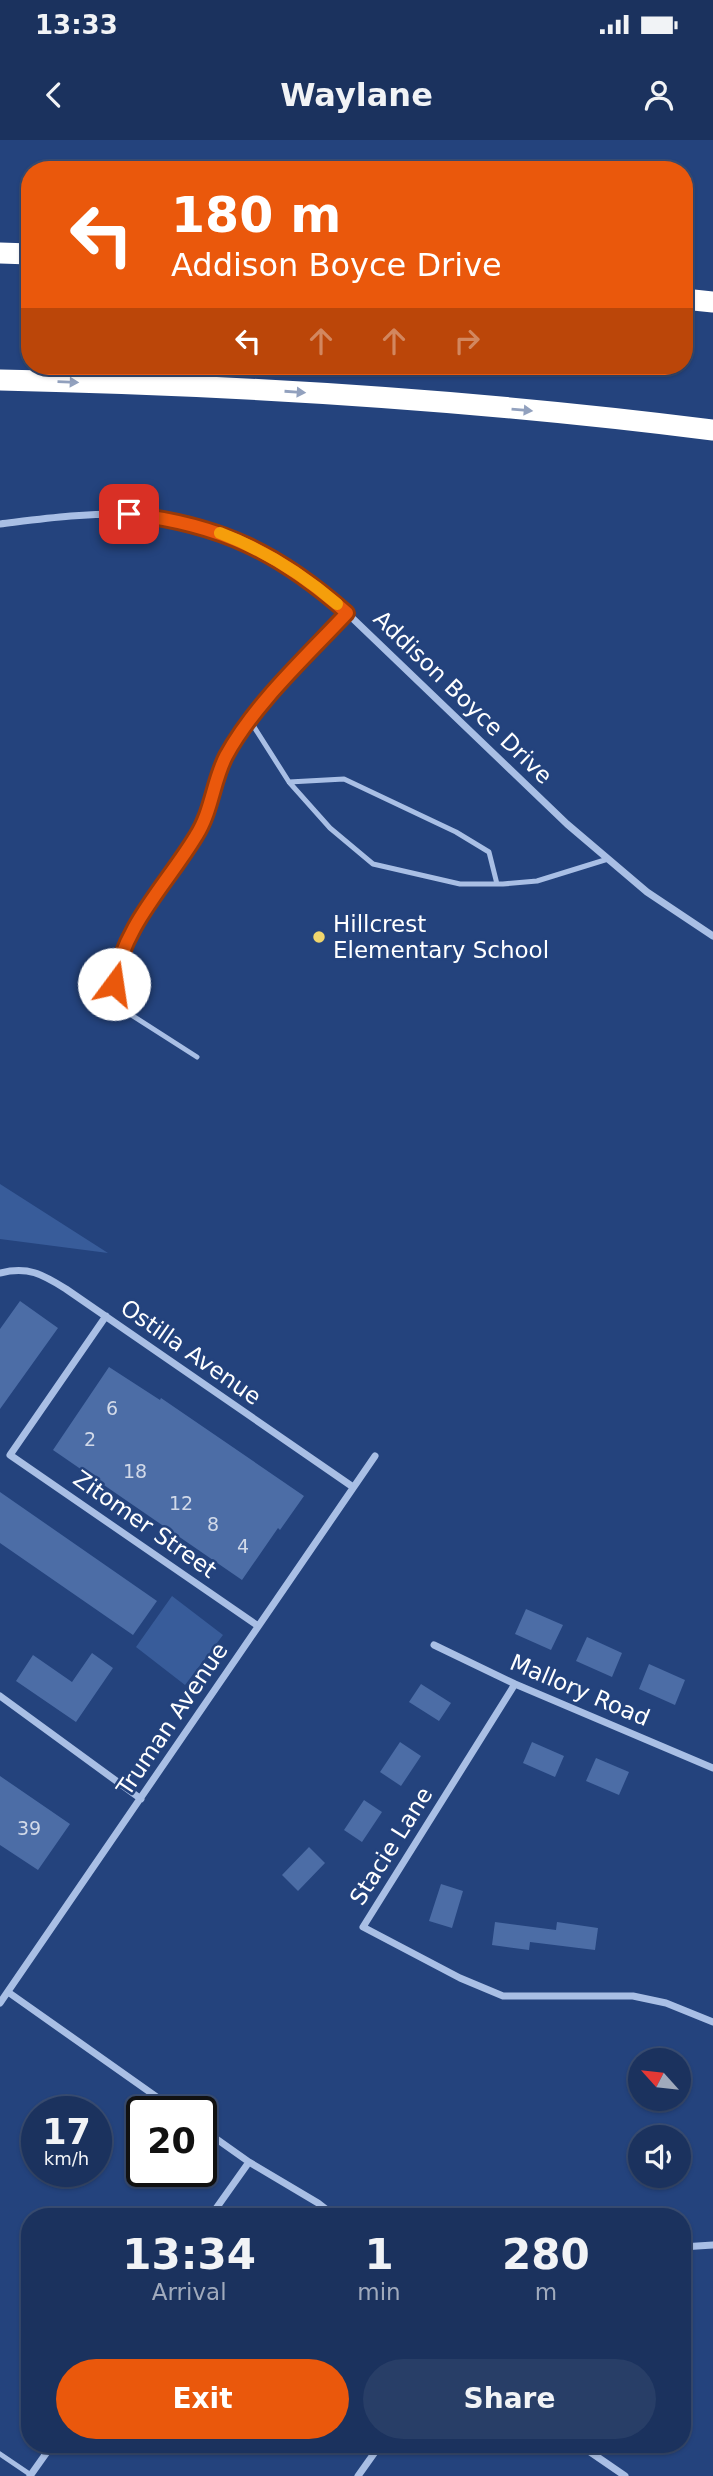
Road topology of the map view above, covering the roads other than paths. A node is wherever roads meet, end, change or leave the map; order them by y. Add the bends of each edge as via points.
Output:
1 (0, 253) edge
2 (21, 254) edge
3 (693, 300) edge
4 (713, 302) edge
5 (0, 380) edge
6 (713, 430) edge
7 (0, 524) edge
8 (347, 613) junction
9 (249, 719) junction
10 (289, 782) junction
11 (608, 859) junction
12 (497, 884) junction
13 (713, 936) edge
14 (197, 1057) dead end
15 (0, 1273) edge
16 (106, 1316) junction
17 (375, 1456) dead end
18 (353, 1487) junction
19 (258, 1626) junction
20 (434, 1645) dead end
21 (515, 1684) junction
22 (0, 1696) edge
23 (713, 1768) edge
24 (141, 1799) junction
25 (8, 1992) junction
26 (0, 2003) edge
27 (713, 2022) edge
28 (155, 2096) edge
29 (217, 2139) edge
30 (249, 2162) junction
31 (216, 2208) edge
32 (324, 2208) edge
33 (713, 2245) edge
34 (691, 2246) edge
35 (47, 2453) edge
36 (374, 2453) edge
37 (592, 2453) edge
38 (0, 2454) edge
39 (31, 2476) edge
40 (358, 2476) edge
41 (625, 2476) edge

1 - 2 highway
3 - 4 highway
5 -> 6 highway via 378,398
7 - 8 street, Addison Boyce Drive via 129,514 187,524 240,541 278,560
8 - 9 lane
8 - 11 street, Addison Boyce Drive
9 - 10 lane
9 - 14 lane via 225,758 204,824 132,930 114,984 122,1009
10 - 12 lane via 330,828 373,864 460,884
10 - 12 lane via 344,779 456,832 489,852
11 - 12 lane via 537,881
11 - 13 street, Addison Boyce Drive via 668,908
15 - 16 street, Ostilla Avenue via 17,1269 44,1276
16 - 18 street, Ostilla Avenue
16 - 19 street, Zitomer Street via 10,1455
17 - 18 street, Truman Avenue
18 - 19 street, Truman Avenue
19 - 24 street, Truman Avenue
20 - 21 street, Mallory Road
21 - 23 street, Mallory Road
21 - 27 street, Stacie Lane via 363,1927 503,1996 633,1996 666,2003
22 - 24 street
24 - 25 street, Truman Avenue
25 - 26 street, Truman Avenue
25 - 28 street
29 - 30 street
30 - 31 street
30 - 32 street
33 - 34 street
35 - 39 street
36 - 40 street
37 - 41 street
38 - 39 lane

